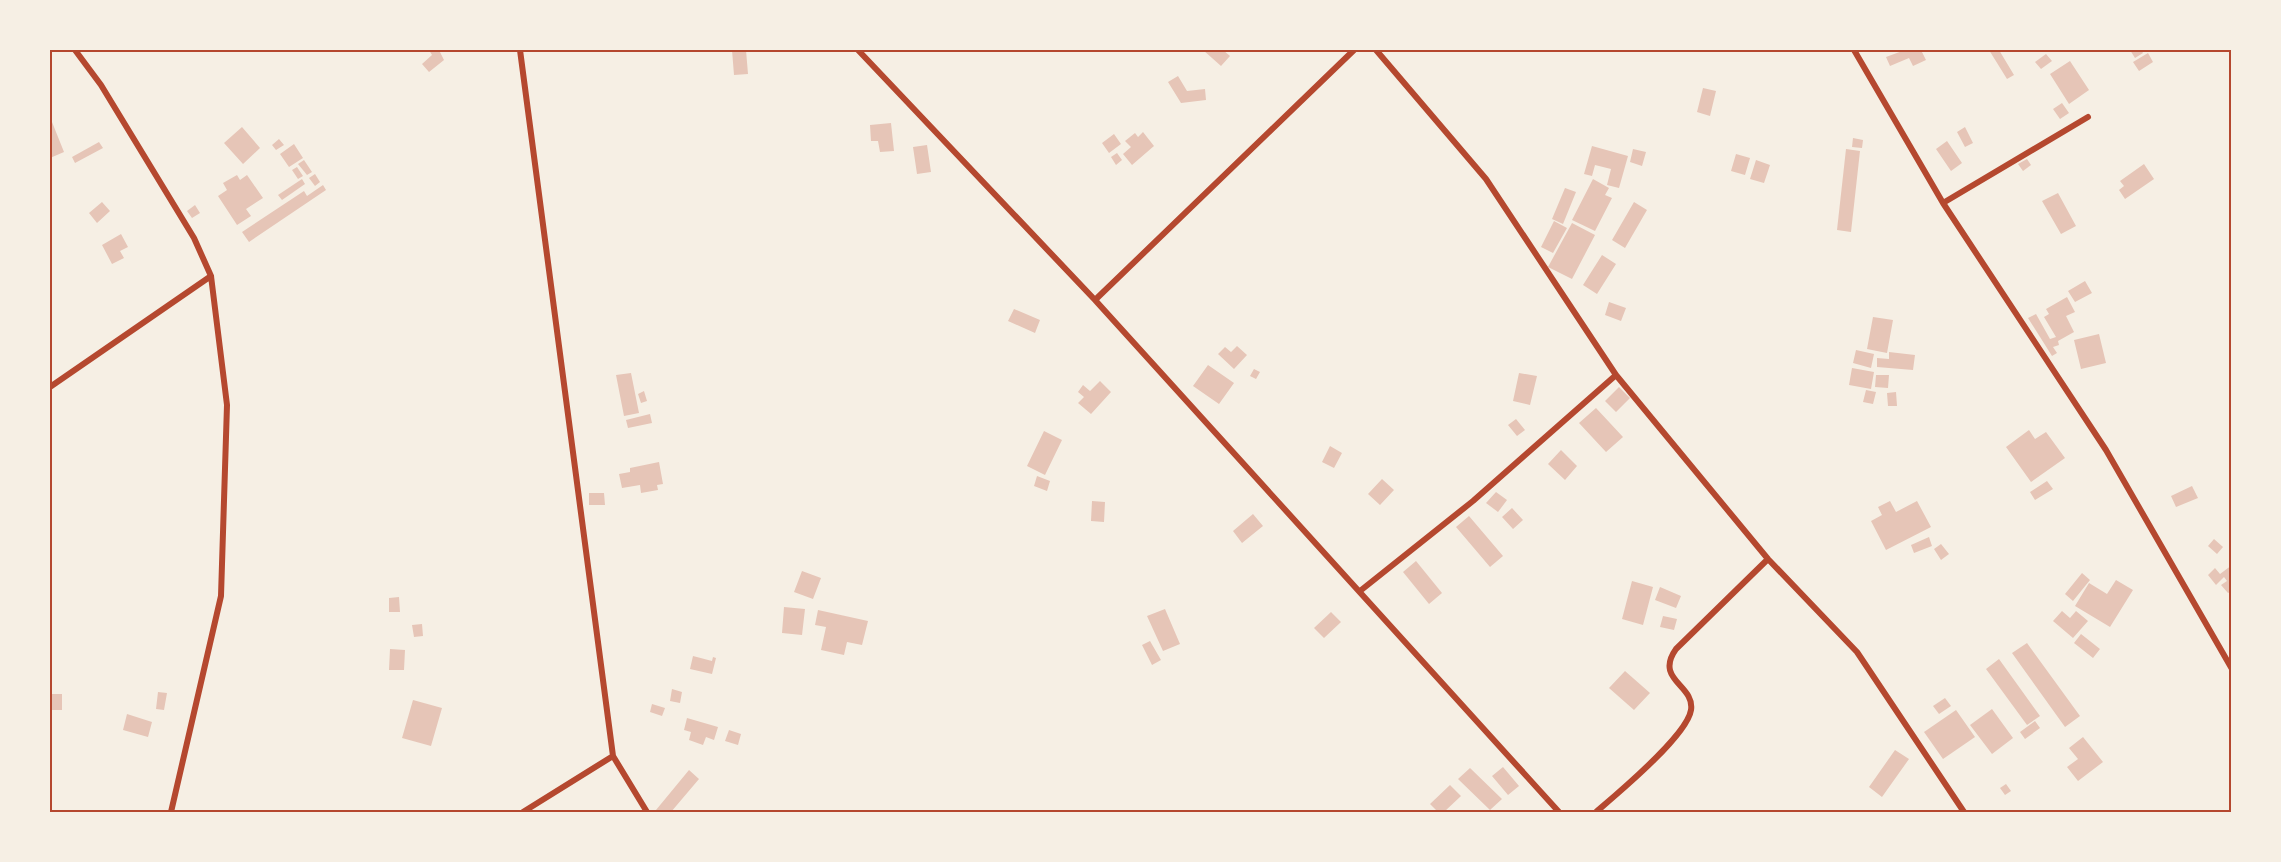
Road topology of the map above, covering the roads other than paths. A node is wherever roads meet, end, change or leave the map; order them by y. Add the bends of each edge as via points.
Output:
1 (75, 50) edge
2 (520, 50) edge
3 (858, 50) edge
4 (1354, 50) edge
5 (1376, 50) edge
6 (1854, 50) edge
7 (2088, 117) dead end
8 (1943, 203) junction
9 (211, 276) junction
10 (1095, 300) junction
11 (1616, 375) junction
12 (50, 387) edge
13 (1768, 559) junction
14 (1360, 591) junction
15 (2232, 669) edge
16 (613, 756) junction
17 (171, 813) edge
18 (523, 813) edge
19 (647, 813) edge
20 (1559, 813) edge
21 (1596, 813) edge
22 (1964, 813) edge

1 - 9 street via 101,85 194,238
2 - 16 street
3 - 10 street
4 - 10 street
5 - 11 street via 1486,179
6 - 8 street
7 - 8 street
8 - 15 street via 2106,450
9 - 12 street
9 - 17 street via 227,405 221,596
10 - 14 street
11 - 13 street
11 - 14 street via 1473,501
13 - 21 street via 1676,649 1669,666 1689,697 1689,718 1639,775
13 - 22 street via 1857,652
14 - 20 street
16 - 18 street
16 - 19 street

